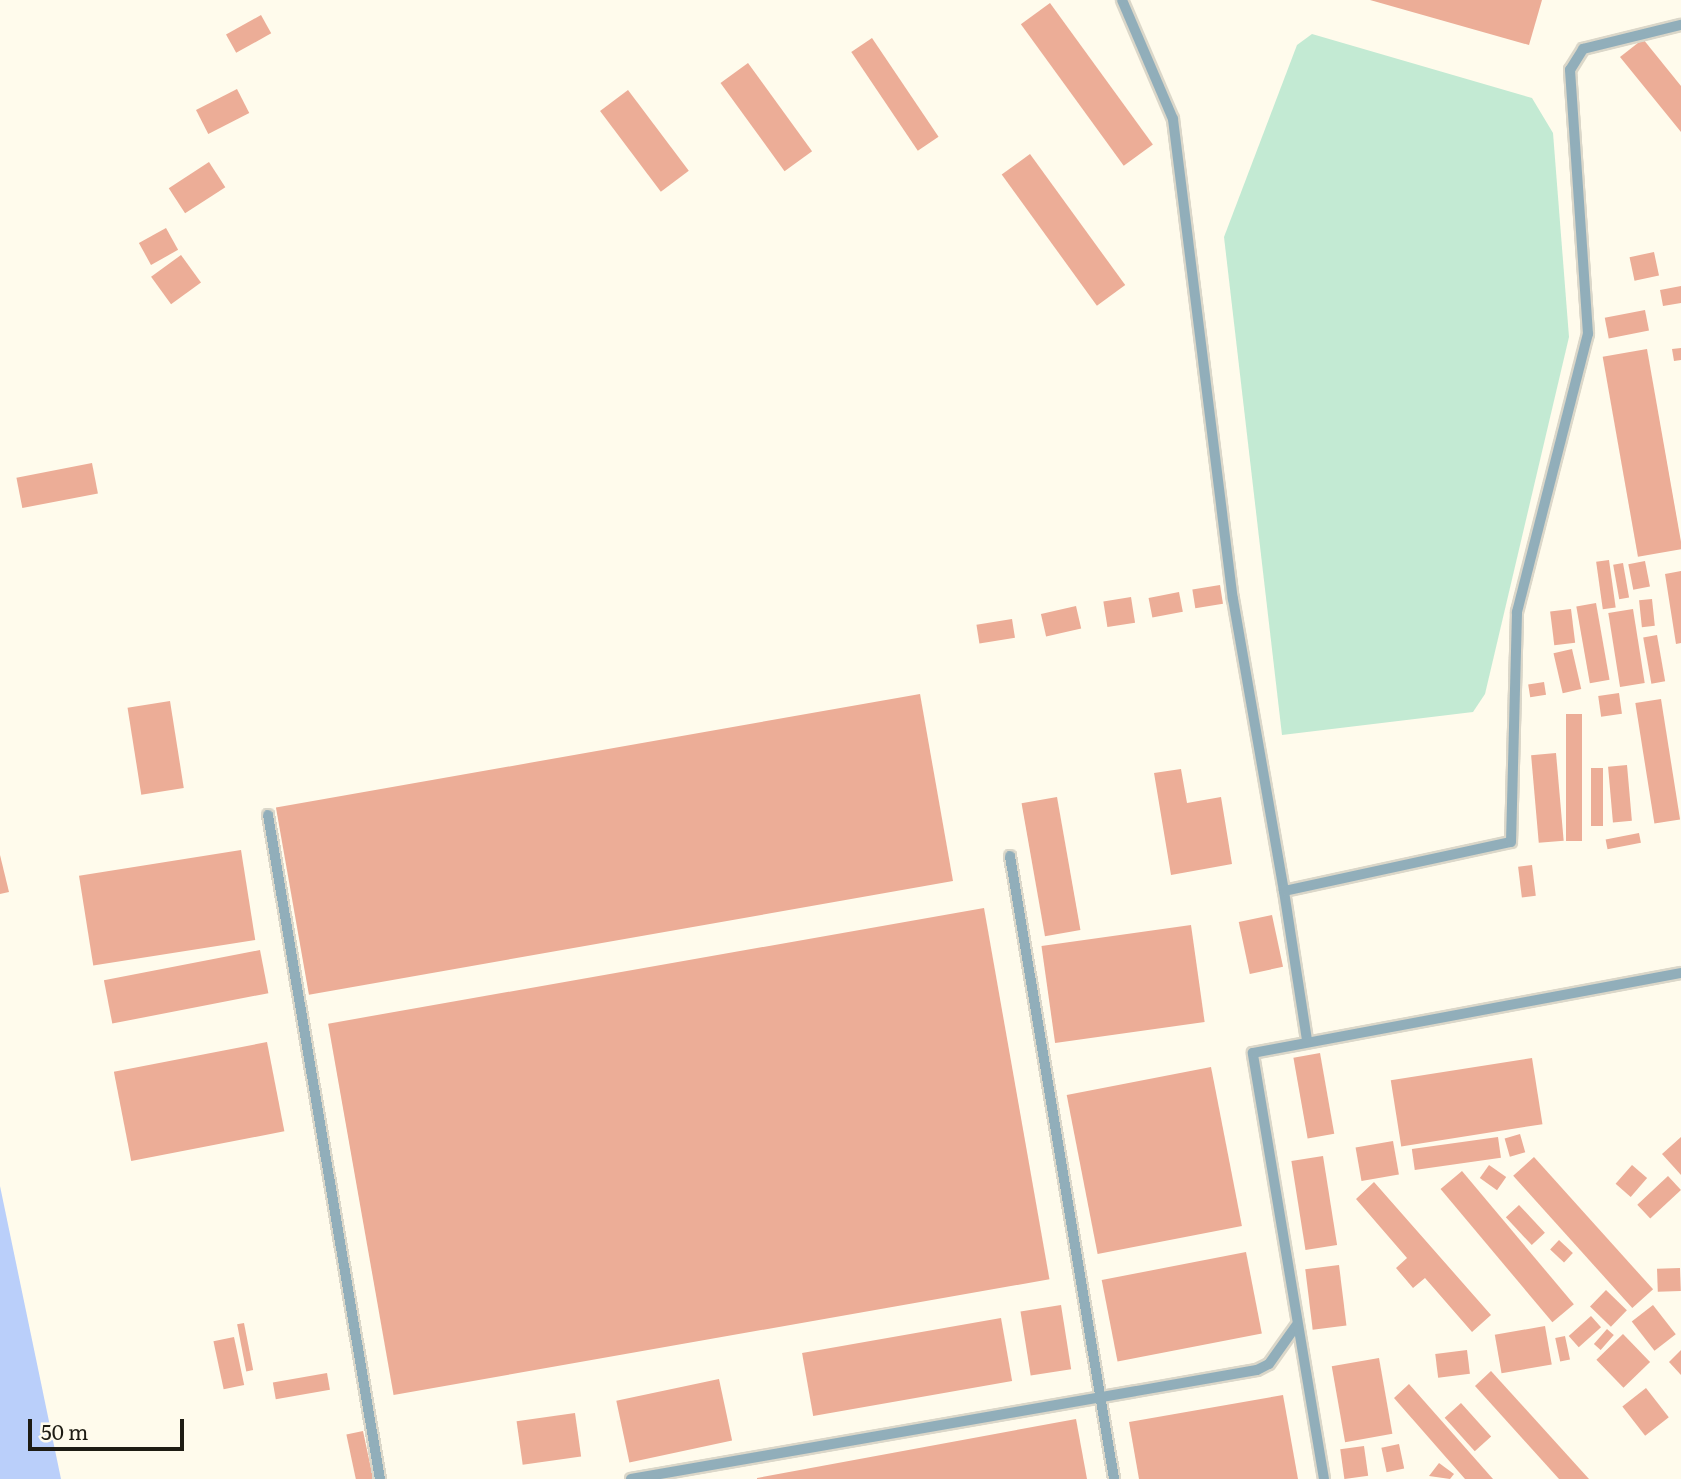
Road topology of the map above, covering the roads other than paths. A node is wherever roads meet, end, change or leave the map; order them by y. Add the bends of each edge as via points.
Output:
1 (1122, 0) edge
2 (1681, 25) edge
3 (268, 815) dead end
4 (1010, 856) dead end
5 (1284, 891) junction
6 (1681, 973) edge
7 (1307, 1040) junction
8 (1296, 1326) junction
9 (1100, 1394) junction
10 (380, 1479) edge
11 (631, 1479) edge
12 (1114, 1479) edge
13 (1324, 1479) edge

1 - 5 lane via 1172,119 1233,599
2 - 5 lane via 1583,49 1570,70 1588,334 1517,612 1511,842
3 - 10 lane
4 - 9 lane
5 - 7 lane
6 - 7 lane
7 - 8 lane via 1258,1049 1252,1059
8 - 9 lane via 1269,1364 1257,1370
8 - 13 lane
9 - 11 lane
9 - 12 lane

